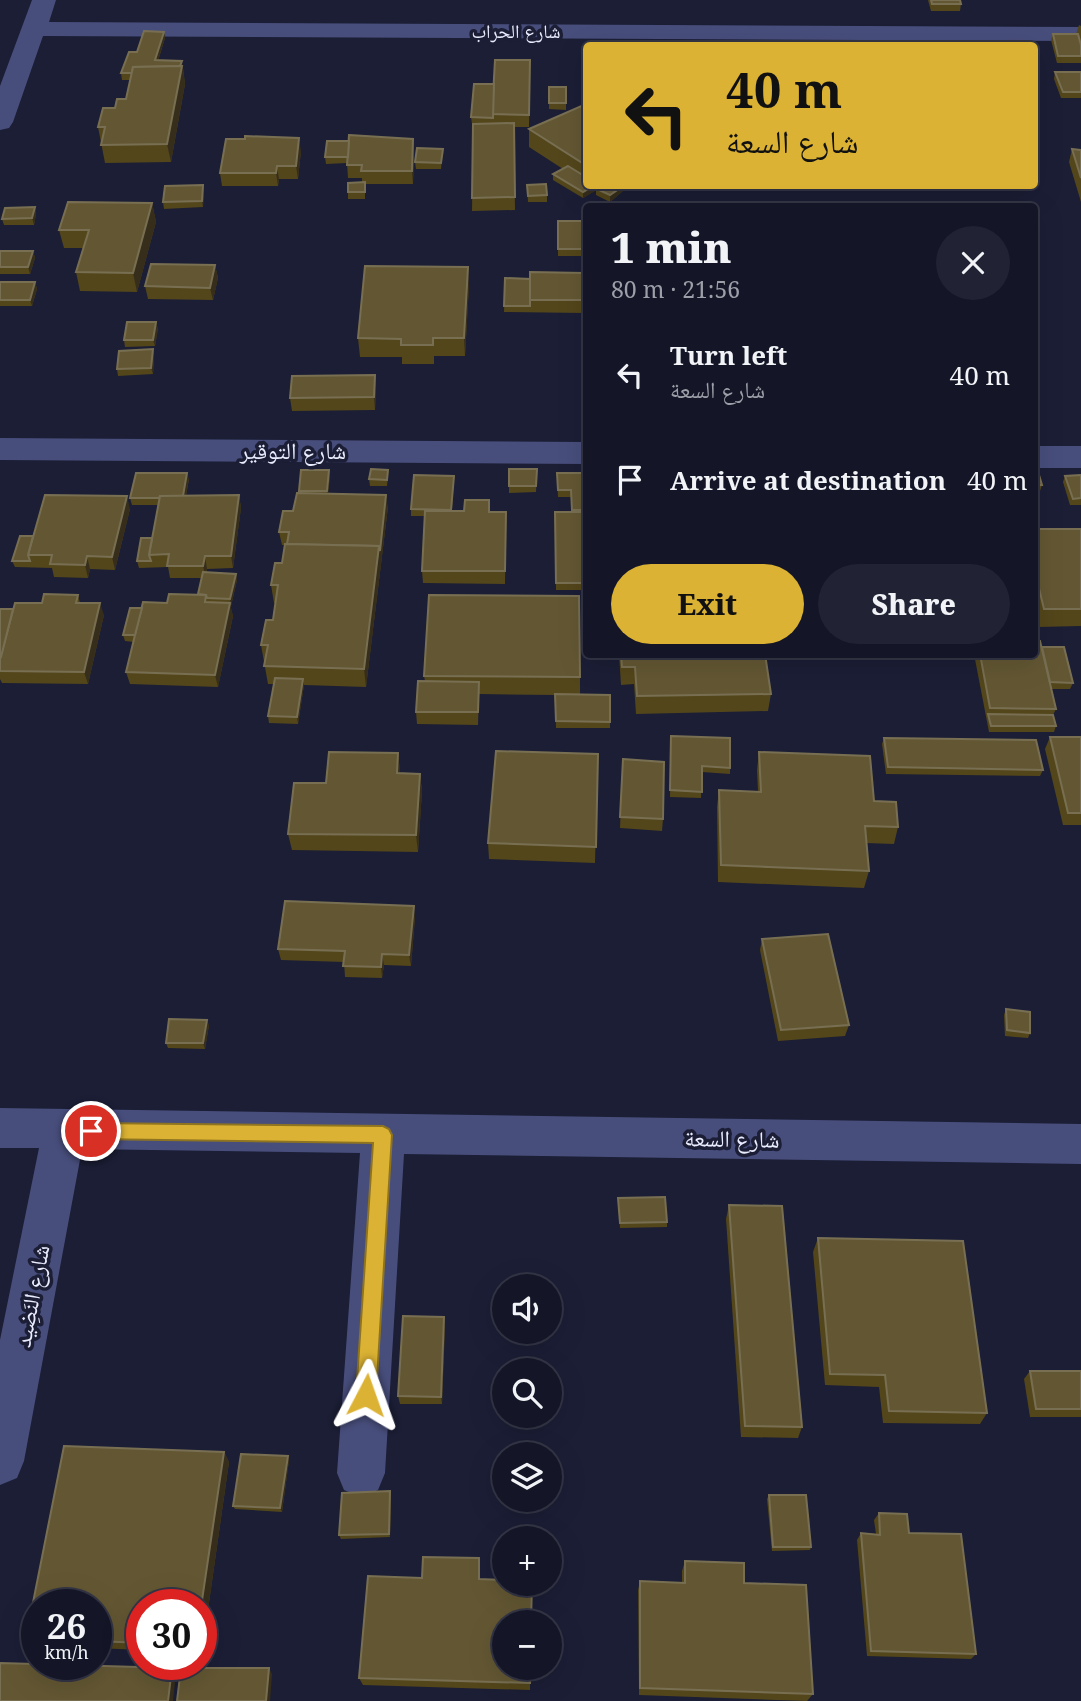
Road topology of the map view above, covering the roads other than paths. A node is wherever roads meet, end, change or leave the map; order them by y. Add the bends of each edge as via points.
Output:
1 (44, 0) edge
2 (34, 29) junction
3 (1081, 34) edge
4 (0, 122) edge
5 (0, 449) edge
6 (583, 453) edge
7 (1038, 457) edge
8 (1081, 457) edge
9 (0, 1128) edge
10 (64, 1130) junction
11 (383, 1135) junction
12 (1081, 1144) edge
13 (0, 1461) edge
14 (361, 1473) dead end

1 - 2 street
2 - 3 street, شارع الحراب
2 - 4 street
5 - 6 street, شارع التوقير
7 - 8 street
9 - 10 street, شارع السعة
10 - 11 street, شارع السعة
10 - 13 street, شارع النَضِيد
11 - 12 street, شارع السعة
11 - 14 street

